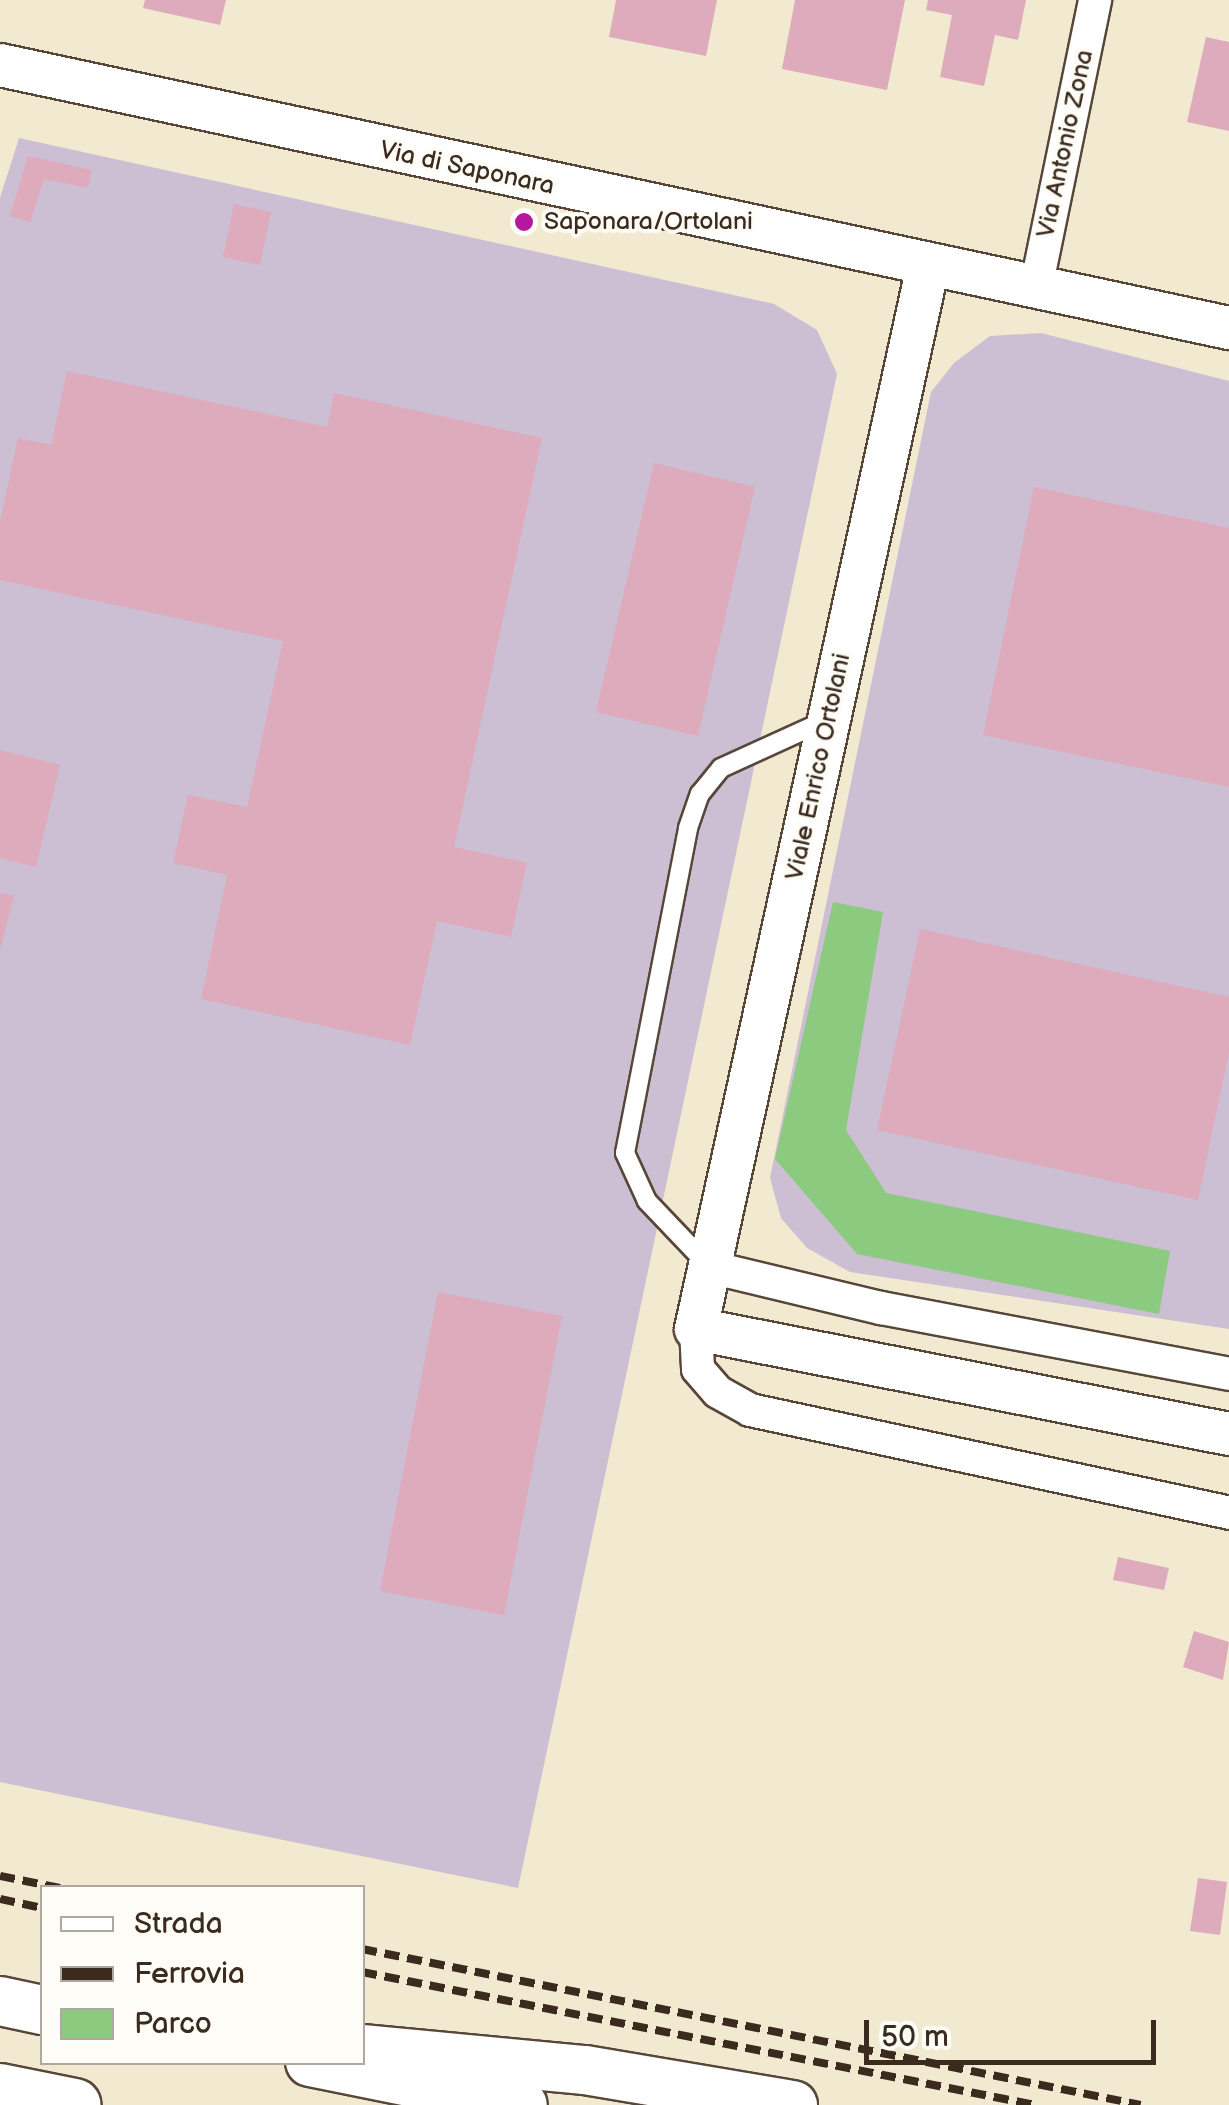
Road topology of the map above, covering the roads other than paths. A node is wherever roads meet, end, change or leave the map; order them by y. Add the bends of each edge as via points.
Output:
1 (1095, 0) edge
2 (0, 65) edge
3 (928, 266) junction
4 (1036, 288) junction
5 (1229, 328) edge
6 (830, 719) junction
7 (710, 1267) junction
8 (696, 1329) junction
9 (1229, 1374) edge
10 (1229, 1434) edge
11 (1229, 1512) edge
12 (0, 2001) edge
13 (40, 2010) edge
14 (365, 2049) edge
15 (325, 2065) edge
16 (0, 2090) edge
17 (75, 2105) edge
18 (522, 2105) edge
19 (793, 2105) edge

1 - 4 street, Via Antonio Zona
2 - 3 street, Via di Saponara
3 - 4 street, Via di Saponara
3 - 6 street, Viale Enrico Ortolani
4 - 5 street, Via di Saponara
6 - 7 street, Viale Enrico Ortolani
6 - 7 lane via 721,768 700,794 688,828 624,1154 647,1201
7 - 8 street, Viale Enrico Ortolani
7 - 9 street via 881,1308
8 - 10 street
8 - 11 street, Viale Enrico Ortolani via 698,1368 706,1380 761,1414
12 - 13 main road
14 - 19 main road via 551,2066
15 - 18 main road
16 - 17 main road

